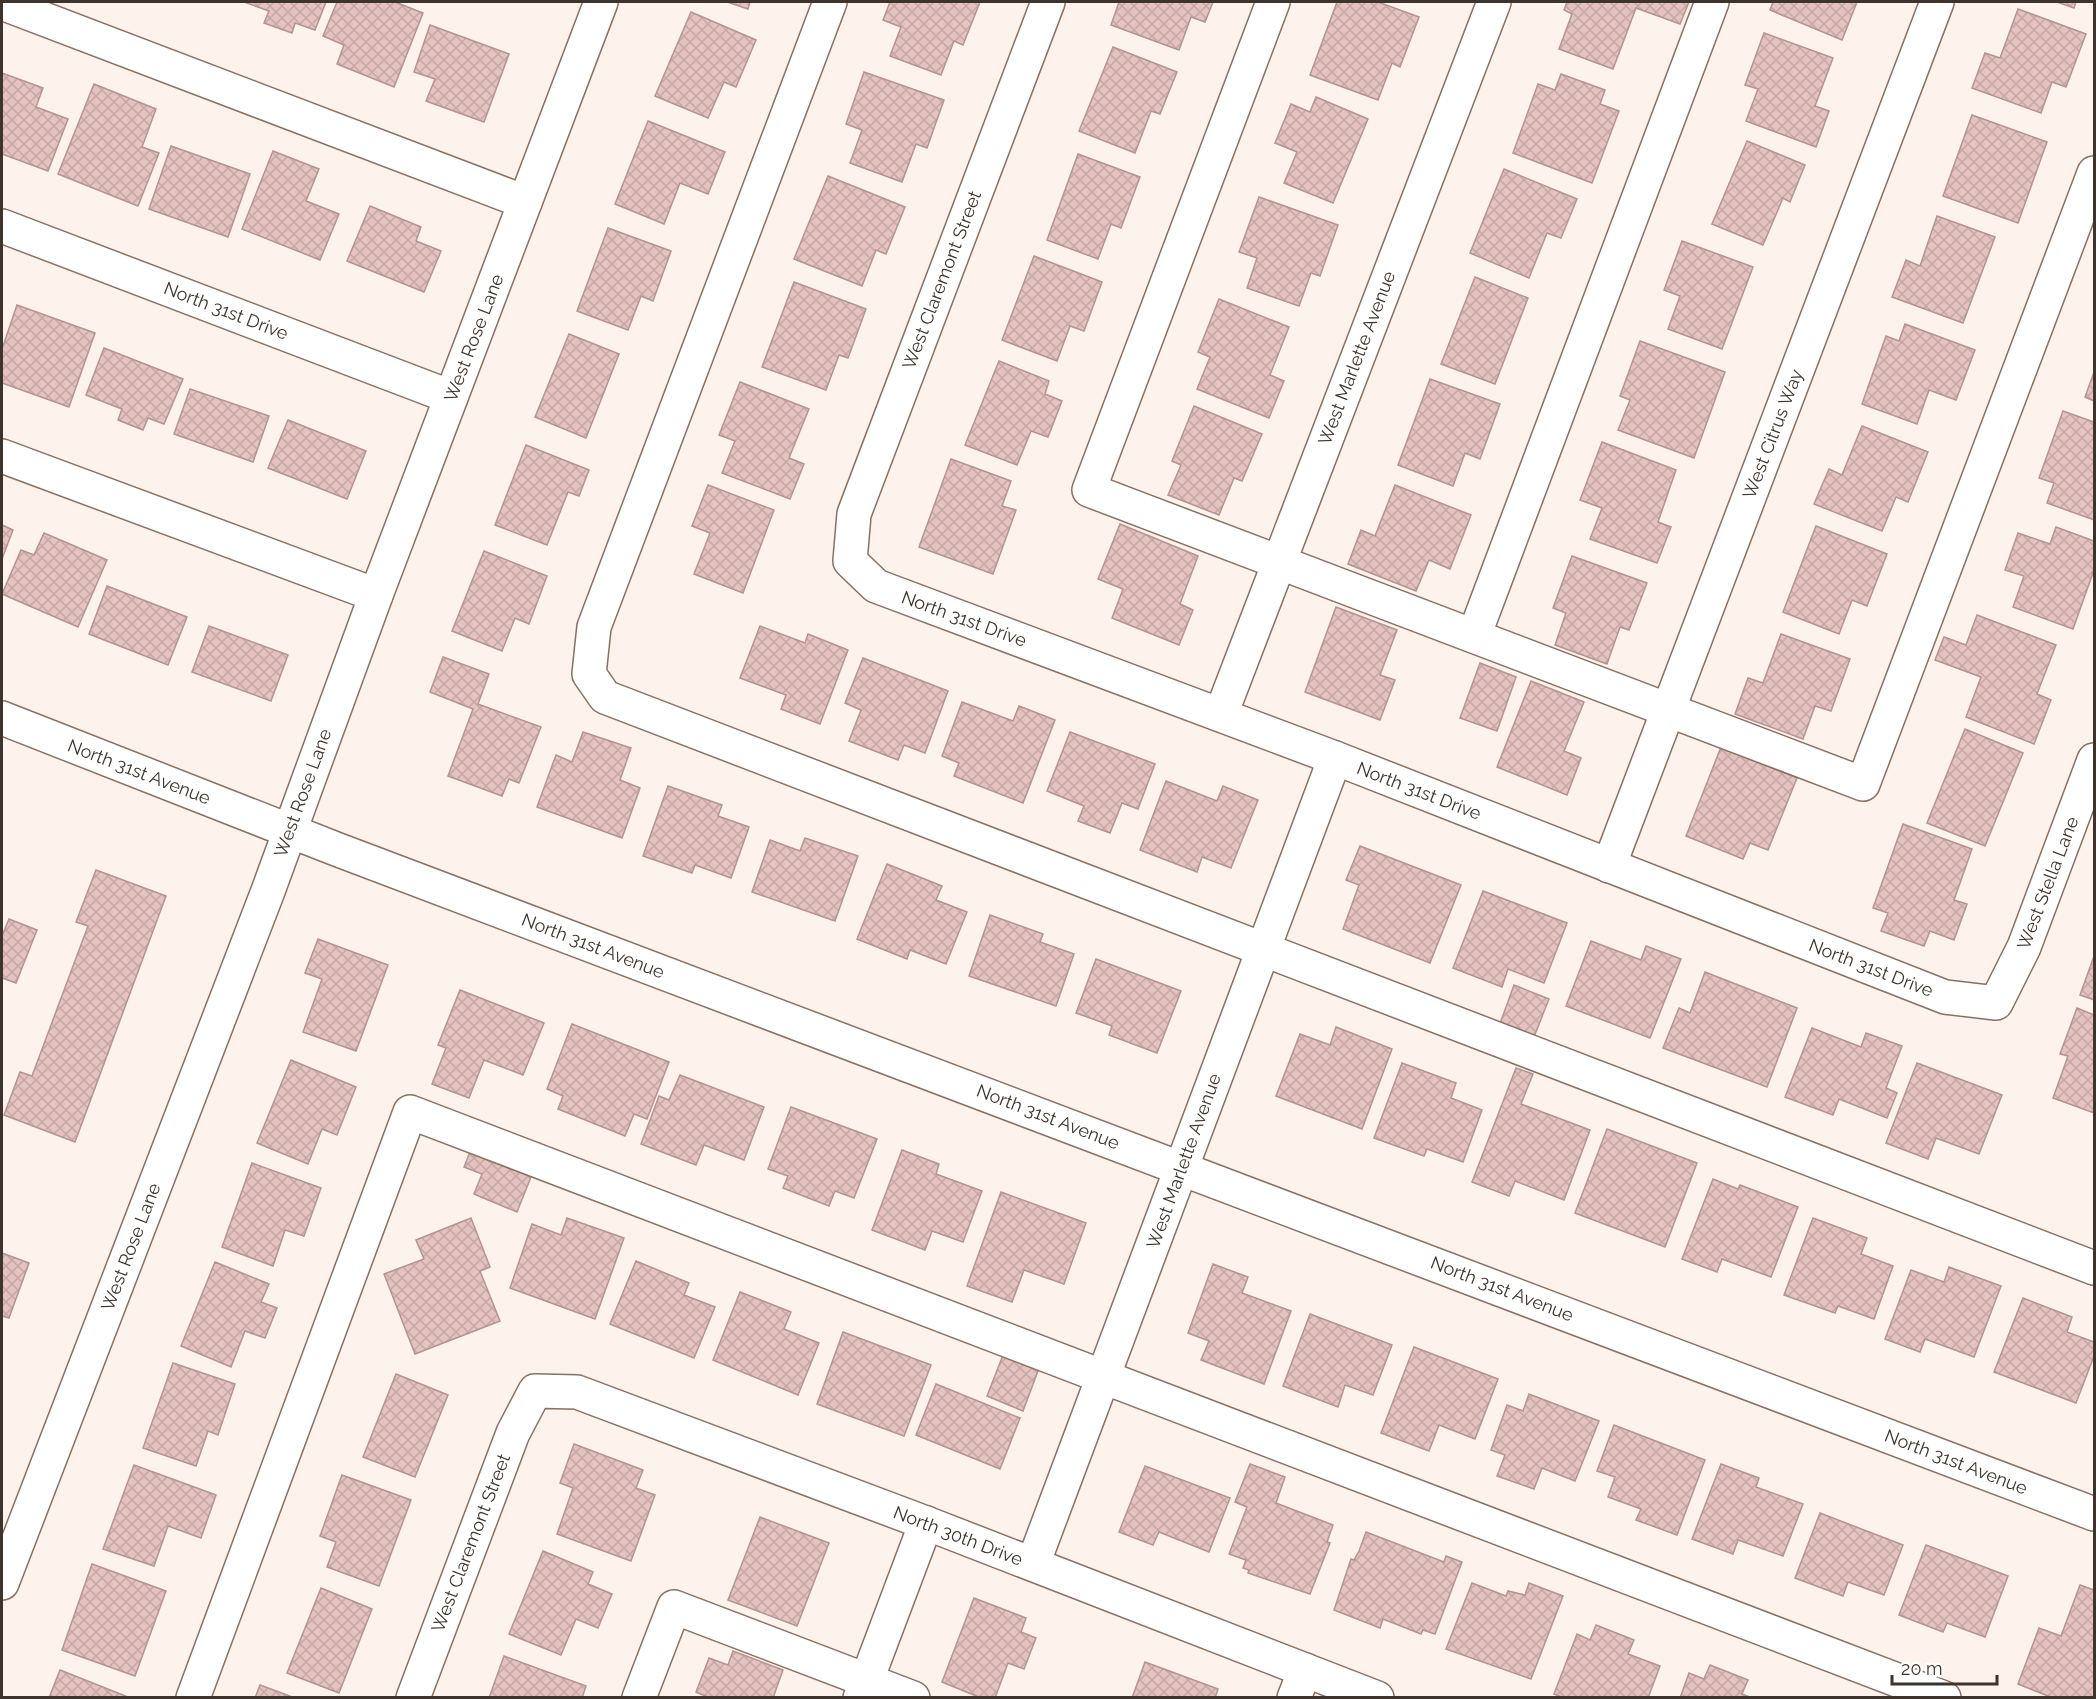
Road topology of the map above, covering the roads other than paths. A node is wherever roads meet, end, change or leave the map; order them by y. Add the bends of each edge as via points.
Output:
1 (599, 2) edge
2 (830, 2) edge
3 (1048, 2) edge
4 (1273, 2) edge
5 (1494, 2) edge
6 (1712, 2) edge
7 (1937, 2) edge
8 (2, 3) edge
9 (2094, 173) edge
10 (525, 202) junction
11 (2, 226) edge
12 (451, 397) junction
13 (2, 456) edge
14 (850, 561) joint
15 (1279, 563) junction
16 (376, 595) junction
17 (1474, 636) junction
18 (1668, 711) junction
19 (1221, 714) junction
20 (2, 718) edge
21 (1335, 758) junction
22 (2094, 759) edge
23 (290, 831) junction
24 (1609, 866) junction
25 (1263, 949) junction
26 (1995, 1003) joint
27 (1182, 1168) junction
28 (2094, 1268) edge
29 (1104, 1377) junction
30 (535, 1391) joint
31 (2094, 1514) edge
32 (926, 1523) junction
33 (1033, 1564) junction
34 (2, 1583) edge
35 (1300, 1684) edge
36 (864, 1689) edge
37 (193, 1698) edge
38 (413, 1698) edge
39 (639, 1698) edge
40 (914, 1698) edge
41 (1377, 1698) edge
42 (1944, 1698) edge

1 - 10 street, West Rose Lane
2 - 25 street via 594,627 589,674 605,697
3 - 14 street, West Claremont Street via 854,514
4 - 15 street via 1089,490
5 - 15 street, West Marlette Avenue
6 - 17 street
7 - 18 street, West Citrus Way
8 - 10 street
9 - 18 street via 1863,784
10 - 12 street, West Rose Lane
11 - 12 street, North 31st Drive
12 - 16 street, West Rose Lane
13 - 16 street
14 - 19 street, North 31st Drive via 876,586
15 - 17 street
15 - 19 street, West Marlette Avenue
16 - 23 street, West Rose Lane
17 - 18 street
18 - 24 street, West Citrus Way
19 - 21 street, North 31st Drive
20 - 23 street, North 31st Avenue
21 - 24 street, North 31st Drive
21 - 25 street, West Marlette Avenue
22 - 26 street, West Stella Lane via 2024,947
23 - 27 street, North 31st Avenue
23 - 34 street, West Rose Lane
24 - 26 street, North 31st Drive via 1944,997
25 - 27 street, West Marlette Avenue
25 - 28 street
27 - 29 street, West Marlette Avenue
27 - 31 street, North 31st Avenue
29 - 33 street, West Marlette Avenue
29 - 37 street via 410,1112
29 - 42 street
30 - 32 street, North 30th Drive via 577,1392
30 - 38 street, West Claremont Street via 513,1433
32 - 33 street, North 30th Drive
32 - 36 street
33 - 35 street, North 30th Drive
35 - 41 street, North 30th Drive
36 - 39 street via 674,1607
36 - 40 street

